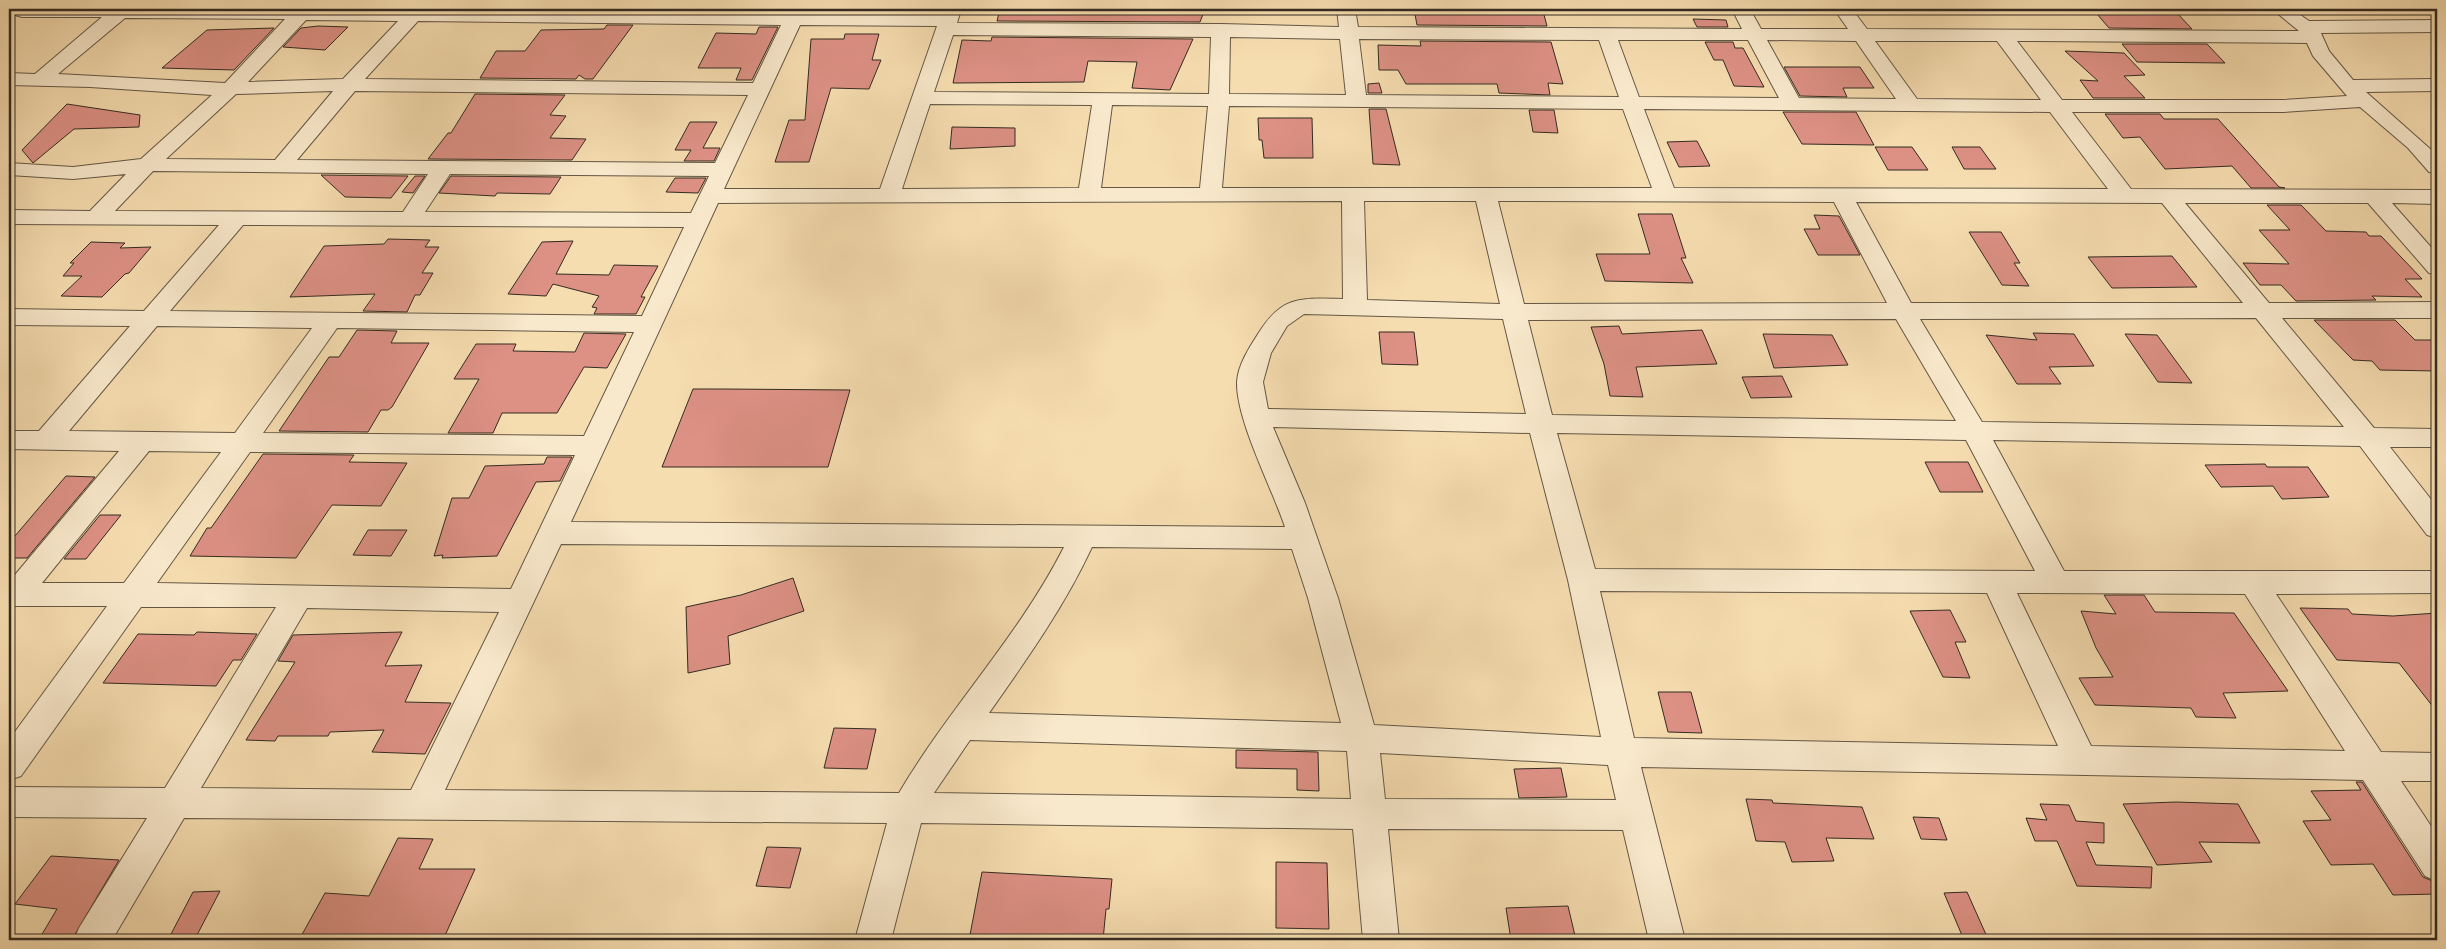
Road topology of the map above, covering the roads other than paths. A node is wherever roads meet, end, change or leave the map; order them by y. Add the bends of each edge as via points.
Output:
1 (1346, 9) edge
2 (1741, 9) edge
3 (1843, 9) edge
4 (2281, 9) edge
5 (417, 11) edge
6 (120, 12) junction
7 (19, 14) edge
8 (301, 14) junction
9 (796, 14) edge
10 (948, 19) edge
11 (2437, 26) edge
12 (1221, 30) junction
13 (2310, 32) junction
14 (1349, 33) junction
15 (1606, 34) junction
16 (1754, 35) junction
17 (1862, 36) junction
18 (2003, 36) junction
19 (9, 79) edge
20 (39, 80) junction
21 (2437, 85) edge
22 (349, 86) junction
23 (2347, 86) junction
24 (231, 88) junction
25 (760, 89) junction
26 (921, 98) junction
27 (1103, 100) junction
28 (1219, 100) junction
29 (2364, 100) junction
30 (1357, 101) junction
31 (1633, 104) junction
32 (1792, 104) junction
33 (1911, 105) junction
34 (2056, 106) junction
35 (147, 165) junction
36 (281, 166) junction
37 (444, 166) junction
38 (2437, 167) edge
39 (9, 169) edge
40 (724, 170) junction
41 (889, 194) junction
42 (1353, 194) junction
43 (1485, 194) junction
44 (1665, 194) junction
45 (1088, 195) junction
46 (1210, 195) junction
47 (1841, 195) junction
48 (711, 196) junction
49 (2124, 196) junction
50 (2168, 196) junction
51 (2372, 196) junction
52 (2437, 197) edge
53 (9, 217) edge
54 (238, 217) junction
55 (95, 218) junction
56 (410, 218) junction
57 (699, 220) junction
58 (2437, 268) edge
59 (1355, 307) junction
60 (2437, 310) edge
61 (2262, 311) junction
62 (1514, 312) junction
63 (1904, 312) junction
64 (9, 317) edge
65 (151, 320) junction
66 (329, 322) junction
67 (650, 324) junction
68 (1256, 418) junction
69 (1541, 424) junction
70 (1974, 430) junction
71 (2368, 438) junction
72 (2437, 438) edge
73 (9, 440) edge
74 (46, 440) junction
75 (143, 440) junction
76 (243, 442) junction
77 (592, 446) junction
78 (2437, 528) edge
79 (552, 533) junction
80 (1084, 536) junction
81 (1302, 538) junction
82 (1583, 580) junction
83 (2055, 581) junction
84 (1997, 582) junction
85 (2437, 582) edge
86 (2253, 584) junction
87 (12, 594) edge
88 (133, 594) junction
89 (300, 596) junction
90 (520, 601) junction
91 (960, 726) junction
92 (1362, 738) junction
93 (1621, 752) junction
94 (2082, 762) junction
95 (9, 766) edge
96 (2374, 766) junction
97 (2437, 767) edge
98 (9, 802) edge
99 (175, 803) junction
100 (420, 806) junction
101 (908, 808) junction
102 (1369, 812) junction
103 (1636, 815) junction
104 (2437, 865) edge
105 (92, 940) edge
106 (873, 940) edge
107 (1381, 940) edge
108 (1667, 940) edge

1 - 14 street
2 - 16 street
3 - 17 street
4 - 13 street
5 - 8 street
5 - 9 street
5 - 22 street
6 - 7 street
6 - 8 street
6 - 20 street
8 - 24 street
9 - 10 street
9 - 25 street
10 - 12 street
10 - 26 street
11 - 13 street
12 - 14 street
12 - 28 street
13 - 18 street
13 - 23 street via 2320,52
14 - 15 street
14 - 30 street
15 - 16 street
15 - 31 street
16 - 17 street
16 - 32 street
17 - 18 street
17 - 33 street
18 - 34 street
19 - 20 street
20 - 24 street
21 - 23 street
22 - 24 street
22 - 25 street
22 - 36 street
23 - 29 street
24 - 35 street
25 - 40 street
26 - 27 street
26 - 41 street
27 - 28 street
27 - 45 street
28 - 30 street
28 - 46 street
29 - 34 street via 2283,106
29 - 38 street
30 - 31 street
31 - 32 street
31 - 44 street
32 - 33 street
33 - 34 street
34 - 49 street
35 - 36 street
35 - 39 street via 73,173
35 - 55 street
36 - 37 street
37 - 40 street
37 - 56 street
40 - 48 street
41 - 45 street
41 - 48 street
42 - 43 street
42 - 46 street
42 - 59 street
43 - 44 street
43 - 62 street
44 - 47 street
45 - 46 street
47 - 49 street
47 - 63 street
48 - 57 street
49 - 50 street
50 - 51 street
50 - 61 street
51 - 52 street
51 - 58 street
53 - 55 street
54 - 55 street
54 - 56 street
54 - 65 street
56 - 57 street
57 - 67 street
59 - 62 street
59 - 68 street via 1308,306 1297,308 1278,321 1258,353 1250,382
60 - 61 street
61 - 63 street
61 - 71 street
62 - 63 street
62 - 69 street
63 - 70 street
64 - 65 street
65 - 66 street
65 - 74 street
66 - 67 street
66 - 76 street
67 - 77 street
68 - 69 street
68 - 81 street
69 - 70 street
69 - 82 street
70 - 71 street
70 - 83 street
71 - 72 street
71 - 78 street
73 - 74 street
74 - 75 street
75 - 76 street
75 - 87 street
76 - 77 street
76 - 88 street
77 - 79 street
79 - 80 street
79 - 90 street
80 - 81 street
80 - 91 street via 1036,623
81 - 92 street via 1323,598
82 - 84 street
82 - 93 street
83 - 84 street
83 - 86 street
84 - 94 street
85 - 86 street
86 - 96 street
87 - 88 street
88 - 89 street
88 - 95 street
89 - 90 street
89 - 99 street
90 - 100 street
91 - 92 street
91 - 101 street
92 - 93 street
92 - 102 street
93 - 94 street
93 - 103 street
94 - 96 street
96 - 97 street
96 - 104 street
98 - 99 street
99 - 100 street
99 - 105 street
100 - 101 street
101 - 102 street via 1172,813
101 - 106 street
102 - 103 street
102 - 107 street
103 - 108 street

